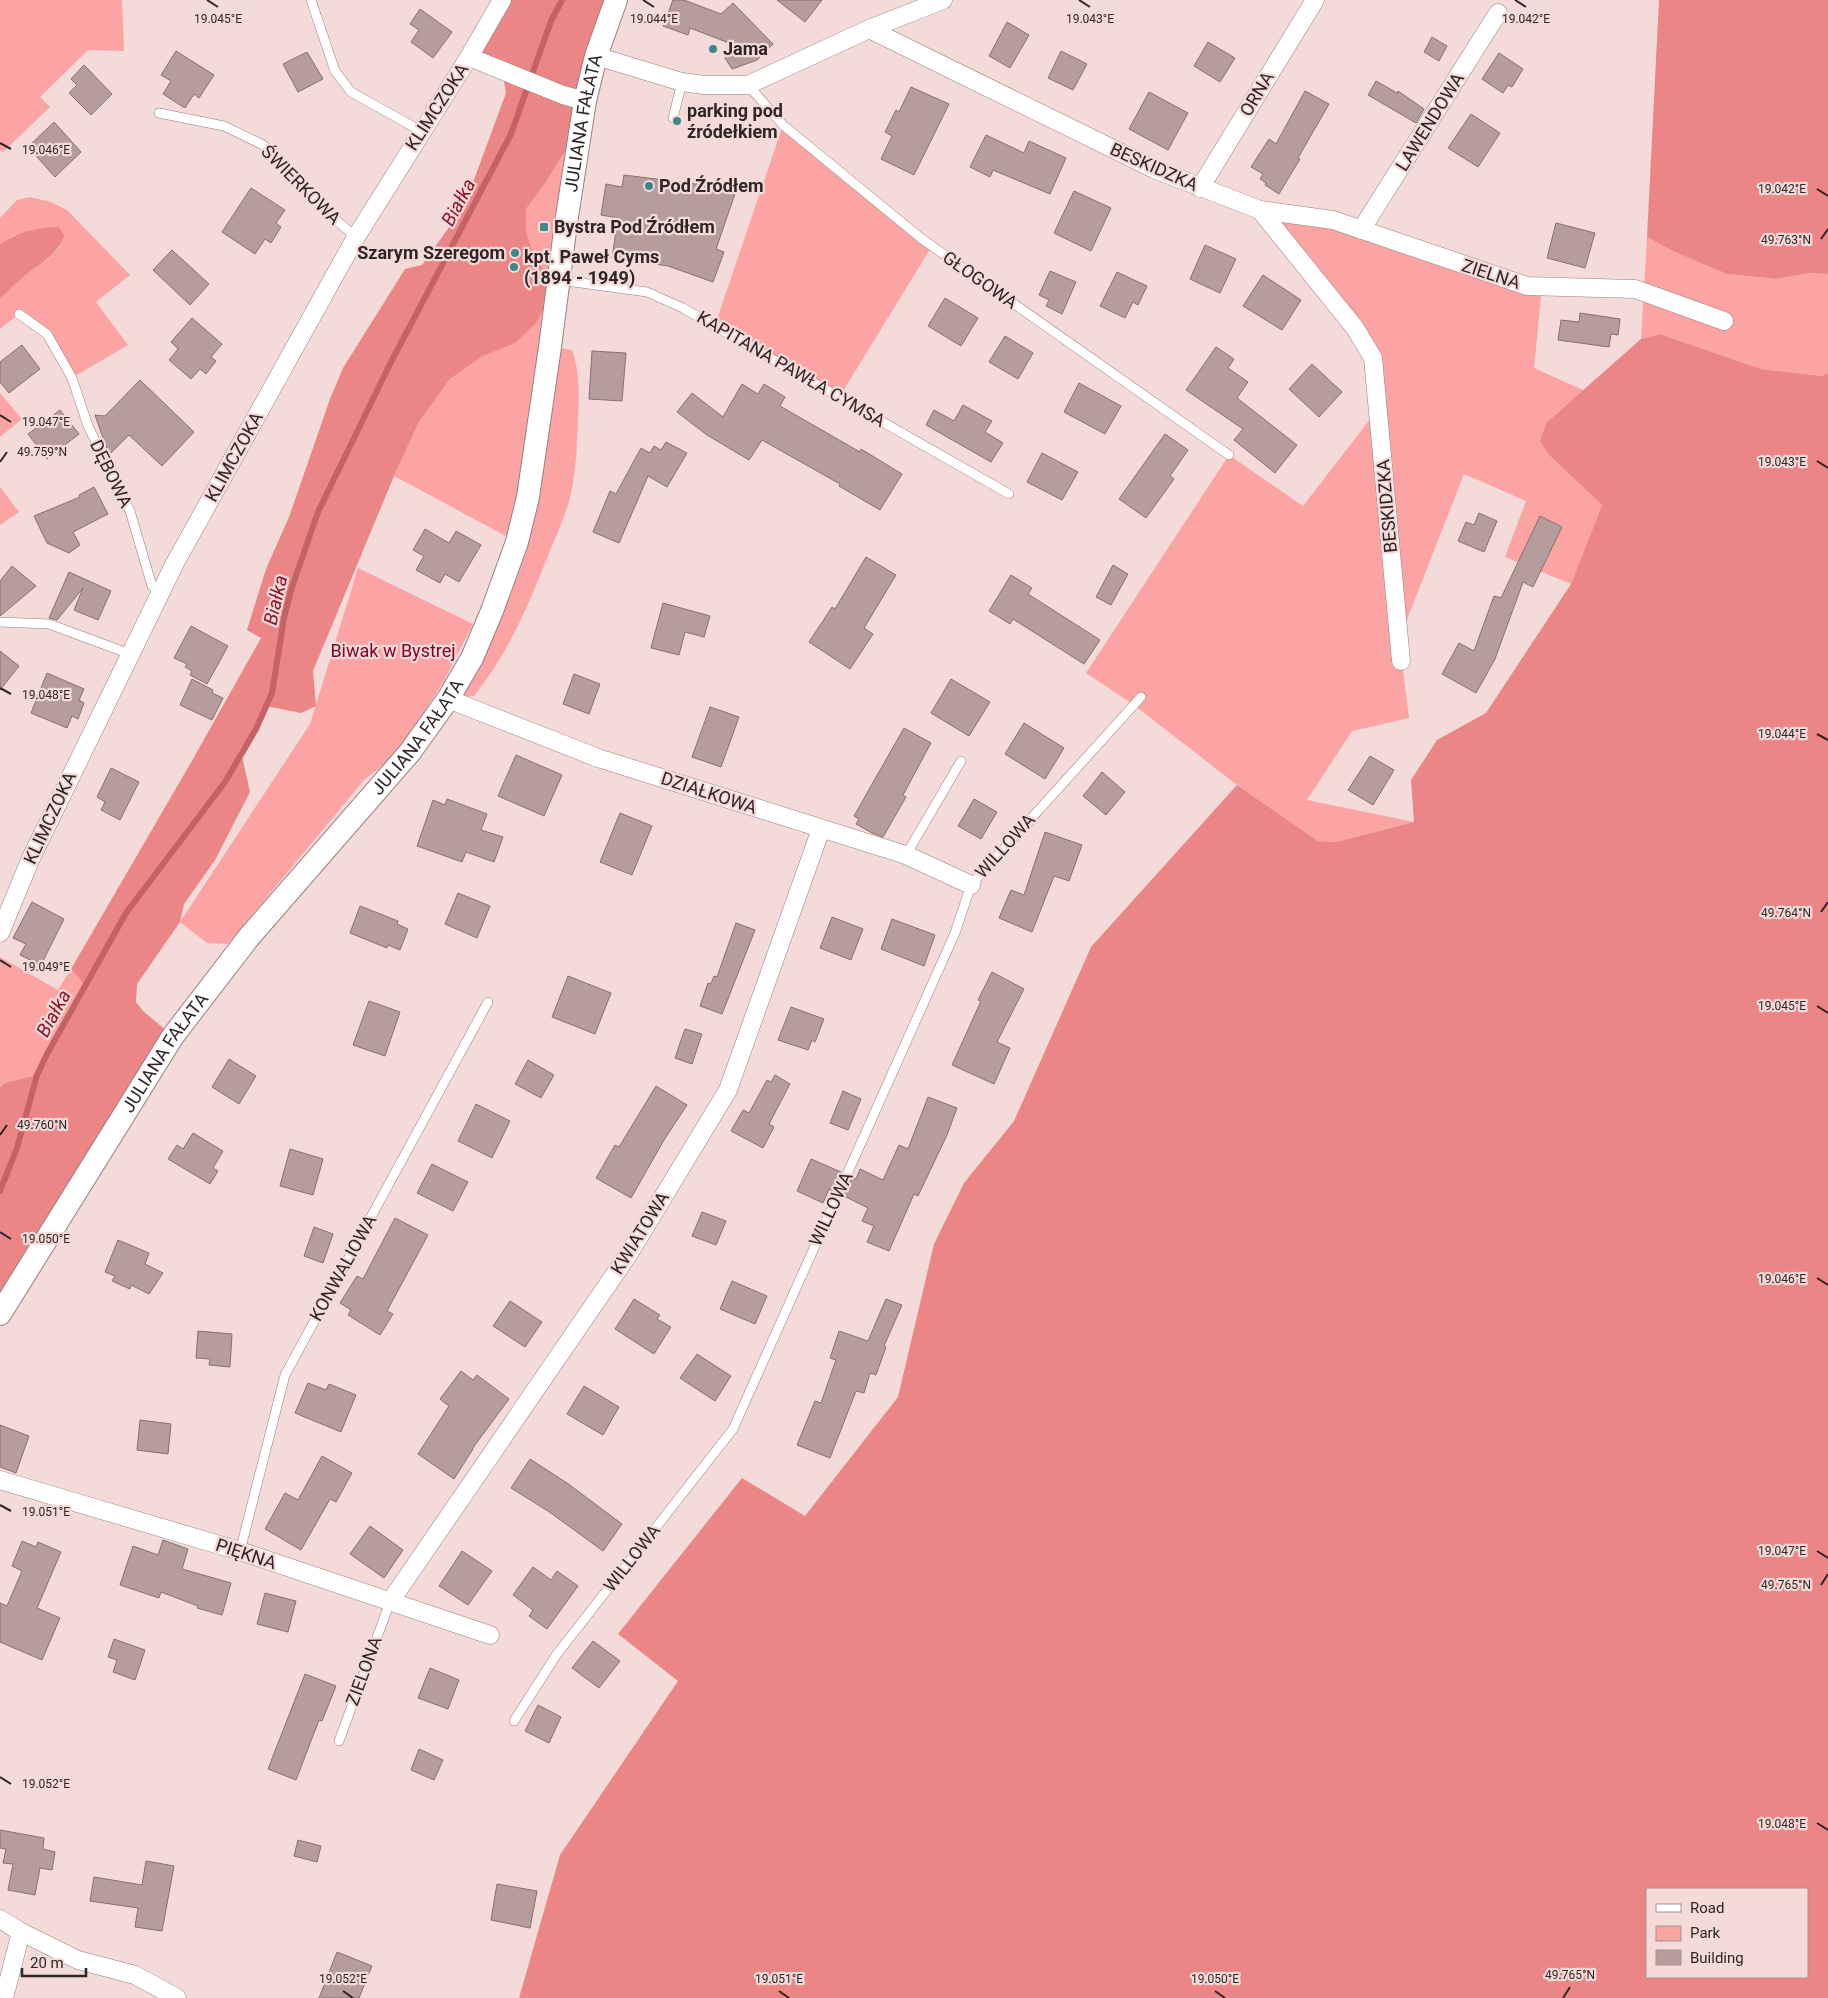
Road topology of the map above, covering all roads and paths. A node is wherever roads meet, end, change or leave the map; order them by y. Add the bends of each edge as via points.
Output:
1 (311, 0) edge
2 (502, 0) edge
3 (616, 0) edge
4 (944, 0) edge
5 (1315, 0) edge
6 (1498, 13) dead end
7 (869, 29) junction
8 (596, 56) junction
9 (469, 57) junction
10 (682, 82) junction
11 (748, 85) junction
12 (585, 100) junction
13 (159, 113) dead end
14 (673, 118) dead end
15 (421, 131) junction
16 (1200, 188) junction
17 (1260, 210) junction
18 (1361, 230) junction
19 (356, 237) junction
20 (559, 280) junction
21 (19, 314) dead end
22 (1724, 321) dead end
23 (1229, 455) dead end
24 (1009, 494) dead end
25 (161, 591) junction
26 (0, 622) edge
27 (130, 654) junction
28 (1401, 661) dead end
29 (1141, 697) dead end
30 (448, 699) junction
31 (962, 761) dead end
32 (821, 829) junction
33 (906, 855) junction
34 (971, 885) junction
35 (0, 933) edge
36 (488, 1002) dead end
37 (0, 1314) edge
38 (0, 1480) edge
39 (240, 1551) junction
40 (390, 1602) junction
41 (490, 1635) dead end
42 (514, 1721) dead end
43 (339, 1741) dead end
44 (0, 1919) edge
45 (21, 1932) junction
46 (4, 1998) edge
47 (177, 1998) edge

1 - 15 lane via 335,71 351,92
2 - 9 street, KLIMCZOKA
3 - 8 street, JULIANA FAŁATA
4 - 7 street
5 - 16 street, ORNA
6 - 18 street, LAWENDOWA
7 - 11 street
7 - 16 street, BESKIDZKA via 1154,169
8 - 10 street
8 - 12 street, JULIANA FAŁATA
9 - 12 street via 563,96
9 - 15 street, KLIMCZOKA
10 - 11 street
10 - 14 lane
11 - 23 lane, GŁOGOWA via 783,125 922,239
12 - 20 street, JULIANA FAŁATA
13 - 19 lane, ŚWIERKOWA via 224,126 263,145
15 - 19 street, KLIMCZOKA
16 - 17 street, BESKIDZKA
17 - 18 street, ZIELNA via 1333,220
17 - 28 street, BESKIDZKA via 1355,328 1373,358
18 - 22 street, ZIELNA via 1526,286 1635,288
19 - 25 street, KLIMCZOKA
20 - 24 lane, KAPITANA PAWŁA CYMSA via 647,292 683,308
20 - 30 street, JULIANA FAŁATA via 533,470 517,542 472,658
21 - 25 lane, DĘBOWA via 47,334 72,378 88,426 130,511 152,586
25 - 27 street, KLIMCZOKA
26 - 27 lane via 48,624
27 - 35 street, KLIMCZOKA via 31,858
29 - 34 lane, WILLOWA
30 - 32 street, DZIAŁKOWA via 598,758
30 - 37 street, JULIANA FAŁATA via 410,752 249,938 178,1030
31 - 33 lane
32 - 33 street, DZIAŁKOWA
32 - 40 street, KWIATOWA via 728,1090 628,1256
33 - 34 street, DZIAŁKOWA
34 - 42 lane, WILLOWA via 955,933 734,1429 557,1654
36 - 39 lane, KONWALIOWA via 285,1376
38 - 39 street, PIĘKNA
39 - 40 street, PIĘKNA
40 - 41 street, PIĘKNA
40 - 43 lane, ZIELONA
44 - 45 street
45 - 46 street
45 - 47 street via 78,1960 135,1975

